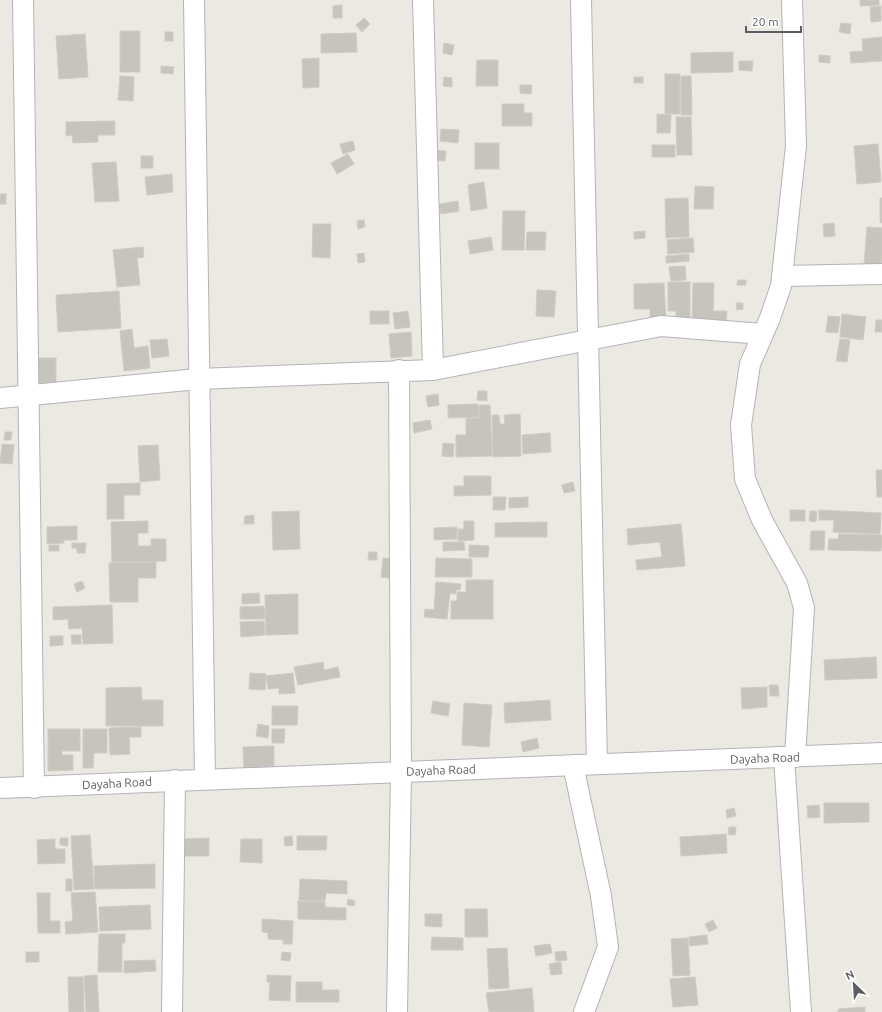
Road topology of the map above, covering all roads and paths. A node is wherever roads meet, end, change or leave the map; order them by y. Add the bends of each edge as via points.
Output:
1 (23, 0) edge
2 (194, 0) edge
3 (423, 0) edge
4 (581, 0) edge
5 (792, 0) edge
6 (882, 274) edge
7 (782, 276) junction
8 (763, 334) junction
9 (588, 340) junction
10 (399, 370) junction
11 (433, 370) junction
12 (198, 379) junction
13 (29, 396) junction
14 (0, 398) edge
15 (882, 753) edge
16 (789, 757) junction
17 (597, 764) junction
18 (573, 765) junction
19 (402, 772) junction
20 (205, 779) junction
21 (175, 780) junction
22 (0, 788) edge
23 (34, 788) junction
24 (172, 1012) edge
25 (397, 1012) edge
26 (584, 1012) edge
27 (801, 1012) edge

1 - 13 street
2 - 12 street
3 - 11 street
4 - 9 street
5 - 7 street via 796,146
6 - 7 street
7 - 8 street via 781,286
8 - 9 street via 661,326
8 - 16 street via 750,364 741,425 745,479 762,520 798,583 804,608
9 - 11 street
9 - 17 street
10 - 11 street
10 - 12 street
10 - 19 street
12 - 13 street
12 - 20 street
13 - 14 street
13 - 23 street
15 - 16 street, Dayaha Road
16 - 17 street, Dayaha Road
16 - 27 street
17 - 18 street, Dayaha Road
18 - 19 street, Dayaha Road
18 - 26 street via 601,896 608,947
19 - 20 street, Dayaha Road
19 - 25 street
20 - 21 street, Dayaha Road
21 - 23 street, Dayaha Road
21 - 24 street
22 - 23 street, Dayaha Road

